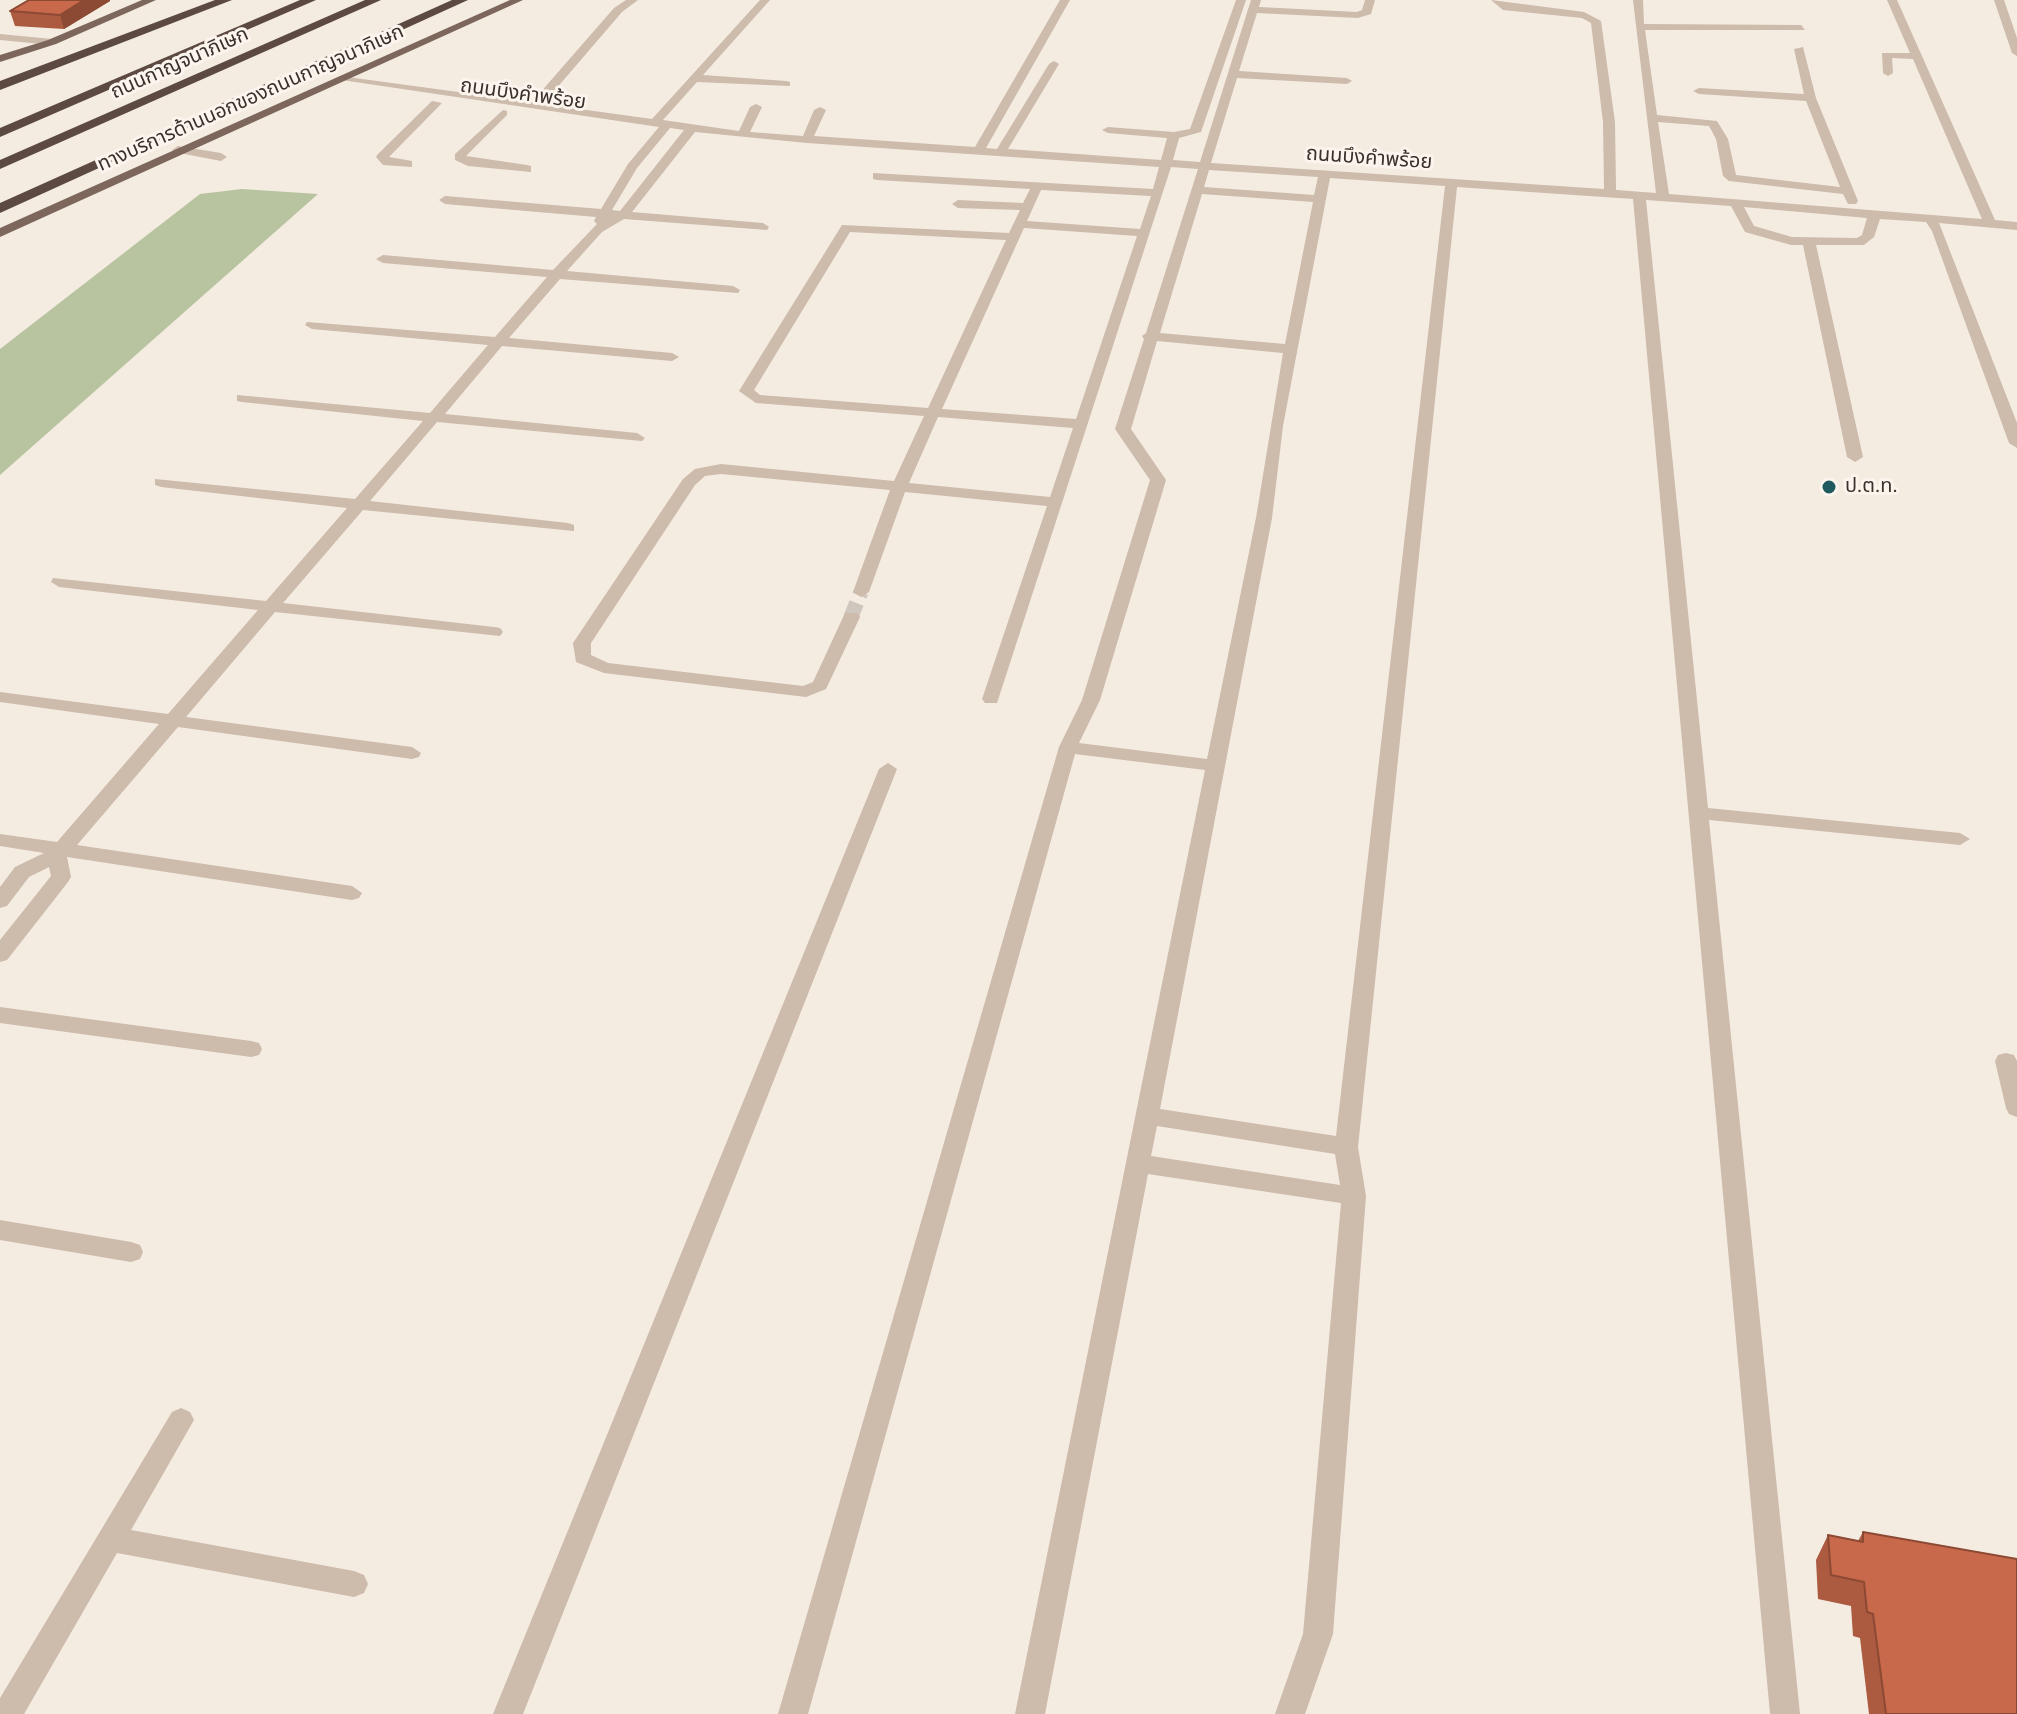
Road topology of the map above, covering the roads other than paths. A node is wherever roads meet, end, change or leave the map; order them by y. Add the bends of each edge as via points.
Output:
1 (151, 0) edge
2 (192, 0) edge
3 (226, 0) edge
4 (310, 0) edge
5 (375, 0) edge
6 (462, 0) edge
7 (518, 0) edge
8 (633, 0) edge
9 (765, 0) edge
10 (1065, 0) edge
11 (1241, 0) edge
12 (1370, 0) edge
13 (1496, 0) edge
14 (1638, 0) edge
15 (1892, 0) edge
16 (1999, 0) edge
17 (1255, 5) edge
18 (1640, 27) junction
19 (1801, 28) dead end
20 (0, 37) edge
21 (52, 42) junction
22 (1799, 49) dead end
23 (2017, 53) edge
24 (79, 54) junction
25 (1917, 56) junction
26 (0, 59) edge
27 (1054, 64) dead end
28 (1888, 73) dead end
29 (1233, 74) junction
30 (694, 78) junction
31 (340, 79) junction
32 (1347, 81) dead end
33 (786, 84) dead end
34 (0, 86) edge
35 (323, 86) junction
36 (1699, 91) dead end
37 (1810, 98) junction
38 (436, 103) junction
39 (534, 107) junction
40 (756, 107) dead end
41 (820, 110) dead end
42 (503, 113) junction
43 (1654, 118) junction
44 (660, 127) junction
45 (1108, 130) dead end
46 (690, 132) junction
47 (0, 133) edge
48 (743, 135) junction
49 (1174, 135) junction
50 (807, 140) junction
51 (178, 150) junction
52 (978, 152) junction
53 (1000, 153) junction
54 (221, 157) dead end
55 (408, 164) dead end
56 (0, 165) edge
57 (1163, 165) junction
58 (632, 167) junction
59 (1205, 167) junction
60 (527, 169) dead end
61 (659, 169) junction
62 (877, 176) dead end
63 (1324, 176) junction
64 (1451, 185) junction
65 (1037, 186) junction
66 (1197, 190) junction
67 (1847, 191) junction
68 (1158, 193) junction
69 (1610, 194) junction
70 (1639, 196) junction
71 (1663, 197) junction
72 (1319, 199) junction
73 (445, 200) dead end
74 (1736, 203) junction
75 (958, 204) dead end
76 (1027, 207) junction
77 (0, 209) edge
78 (1856, 212) junction
79 (1875, 213) junction
80 (624, 214) junction
81 (1929, 218) junction
82 (600, 221) junction
83 (1990, 223) junction
84 (2017, 226) edge
85 (763, 227) dead end
86 (1016, 230) junction
87 (0, 233) edge
88 (1144, 233) junction
89 (1809, 242) junction
90 (383, 259) dead end
91 (557, 274) junction
92 (733, 290) dead end
93 (312, 325) dead end
94 (1149, 336) junction
95 (498, 342) junction
96 (1290, 349) junction
97 (672, 357) dead end
98 (242, 398) dead end
99 (933, 414) junction
100 (433, 418) junction
101 (1081, 424) junction
102 (637, 438) dead end
103 (2017, 443) edge
104 (1855, 457) dead end
105 (161, 482) dead end
106 (899, 487) junction
107 (1054, 502) junction
108 (360, 503) junction
109 (568, 528) dead end
110 (59, 582) dead end
111 (861, 592) tunnel mouth
112 (272, 606) junction
113 (851, 617) tunnel mouth
114 (494, 632) dead end
115 (0, 697) edge
116 (991, 699) dead end
117 (172, 722) junction
118 (1068, 747) junction
119 (412, 753) dead end
120 (1216, 766) junction
121 (888, 769) dead end
122 (1698, 813) junction
123 (1960, 839) dead end
124 (0, 840) edge
125 (60, 852) junction
126 (352, 893) dead end
127 (0, 901) edge
128 (0, 955) edge
129 (0, 1015) edge
130 (251, 1049) dead end
131 (2006, 1061) dead end
132 (2017, 1108) edge
133 (1146, 1116) junction
134 (1346, 1147) junction
135 (1136, 1163) junction
136 (1354, 1196) junction
137 (0, 1230) edge
138 (131, 1252) dead end
139 (181, 1420) dead end
140 (110, 1539) junction
141 (354, 1584) dead end
142 (7, 1714) edge
143 (508, 1714) edge
144 (793, 1714) edge
145 (1030, 1714) edge
146 (1290, 1714) edge
147 (1785, 1714) edge

1 - 21 main road
2 - 24 highway
3 - 24 highway
4 - 47 highway, ถนนกาญจนาภิเษก
5 - 56 highway, ถนนกาญจนาภิเษก
6 - 77 highway
7 - 31 main road, ทางบริการด้านนอกของถนนกาญจนาภิเษก
8 - 39 street via 608,21
9 - 30 street
10 - 52 street
11 - 49 street via 1195,132
12 - 17 street via 1367,12 1358,15
13 - 69 street via 1503,7 1584,15 1596,21 1609,122
14 - 18 street
15 - 25 street
16 - 23 street
17 - 29 street
18 - 19 street
18 - 43 street
20 - 21 street
21 - 26 main road
22 - 37 street
24 - 34 highway
25 - 28 street via 1886,55
25 - 83 street
27 - 53 street
29 - 32 street
29 - 59 street
30 - 33 street
30 - 44 street
31 - 35 main road, ทางบริการด้านนอกของถนนกาญจนาภิเษก
31 - 39 street, ถนนบึงคำพร้อย
35 - 38 street, ถนนบึงคำพร้อย
35 - 51 main road, ทางบริการด้านนอกของถนนกาญจนาภิเษก
36 - 37 street
37 - 67 street
38 - 42 street, ถนนบึงคำพร้อย
38 - 55 street via 382,157
39 - 44 street, ถนนบึงคำพร้อย
40 - 48 street
41 - 50 street
42 - 44 street, ถนนบึงคำพร้อย
42 - 60 street via 459,159
43 - 67 street via 1713,123 1733,178
43 - 71 street
44 - 46 street, ถนนบึงคำพร้อย
44 - 58 street
45 - 49 street
46 - 48 street, ถนนบึงคำพร้อย
46 - 61 street
48 - 50 street, ถนนบึงคำพร้อย
49 - 57 street
50 - 52 street, ถนนบึงคำพร้อย
51 - 54 street
51 - 87 main road, ทางบริการด้านนอกของถนนกาญจนาภิเษก
52 - 53 street, ถนนบึงคำพร้อย
53 - 57 street, ถนนบึงคำพร้อย
57 - 59 street, ถนนบึงคำพร้อย
57 - 68 street
58 - 61 street
58 - 82 street
59 - 63 street, ถนนบึงคำพร้อย
59 - 66 street
61 - 80 street
62 - 65 street
63 - 64 street, ถนนบึงคำพร้อย
63 - 72 street
64 - 69 street, ถนนบึงคำพร้อย
64 - 134 street
65 - 68 street
65 - 76 street
66 - 72 street
66 - 94 street
67 - 78 street
68 - 88 street
69 - 70 street, ถนนบึงคำพร้อย
70 - 71 street, ถนนบึงคำพร้อย
70 - 122 street
71 - 74 street, ถนนบึงคำพร้อย
72 - 96 street
73 - 82 street
74 - 78 street, ถนนบึงคำพร้อย
74 - 89 street via 1749,229
75 - 76 street
76 - 86 street
78 - 79 street, ถนนบึงคำพร้อย
79 - 81 street, ถนนบึงคำพร้อย
79 - 89 street via 1868,237 1859,242
80 - 82 street
80 - 85 street
81 - 83 street, ถนนบึงคำพร้อย
81 - 103 street
82 - 91 street
83 - 84 street, ถนนบึงคำพร้อย
86 - 88 street
86 - 99 street
86 - 99 street via 846,228 746,391 756,399
88 - 101 street
89 - 104 street
90 - 91 street
91 - 92 street
91 - 95 street
93 - 95 street
94 - 96 street
94 - 118 street via 1123,429 1158,480 1091,700
95 - 97 street
95 - 100 street
96 - 120 street
98 - 100 street
99 - 101 street
99 - 106 street
100 - 102 street
100 - 108 street
101 - 107 street
105 - 108 street
106 - 107 street
106 - 111 street
106 - 113 street via 721,469 700,472 582,643 582,658 604,668 806,692 820,685
107 - 116 street
108 - 109 street
108 - 112 street
110 - 112 street
112 - 114 street
112 - 117 street
115 - 117 street
117 - 119 street
117 - 125 street
118 - 120 street
118 - 144 street
120 - 133 street
121 - 143 street
122 - 123 street
122 - 147 street
124 - 125 street
125 - 126 street
125 - 127 street via 22,872
125 - 128 street via 61,877
129 - 130 street
131 - 132 street
133 - 134 street
133 - 135 street
134 - 136 street
135 - 136 street
135 - 145 street
136 - 146 street via 1318,1634
137 - 138 street
139 - 140 street
140 - 141 street
140 - 142 street

